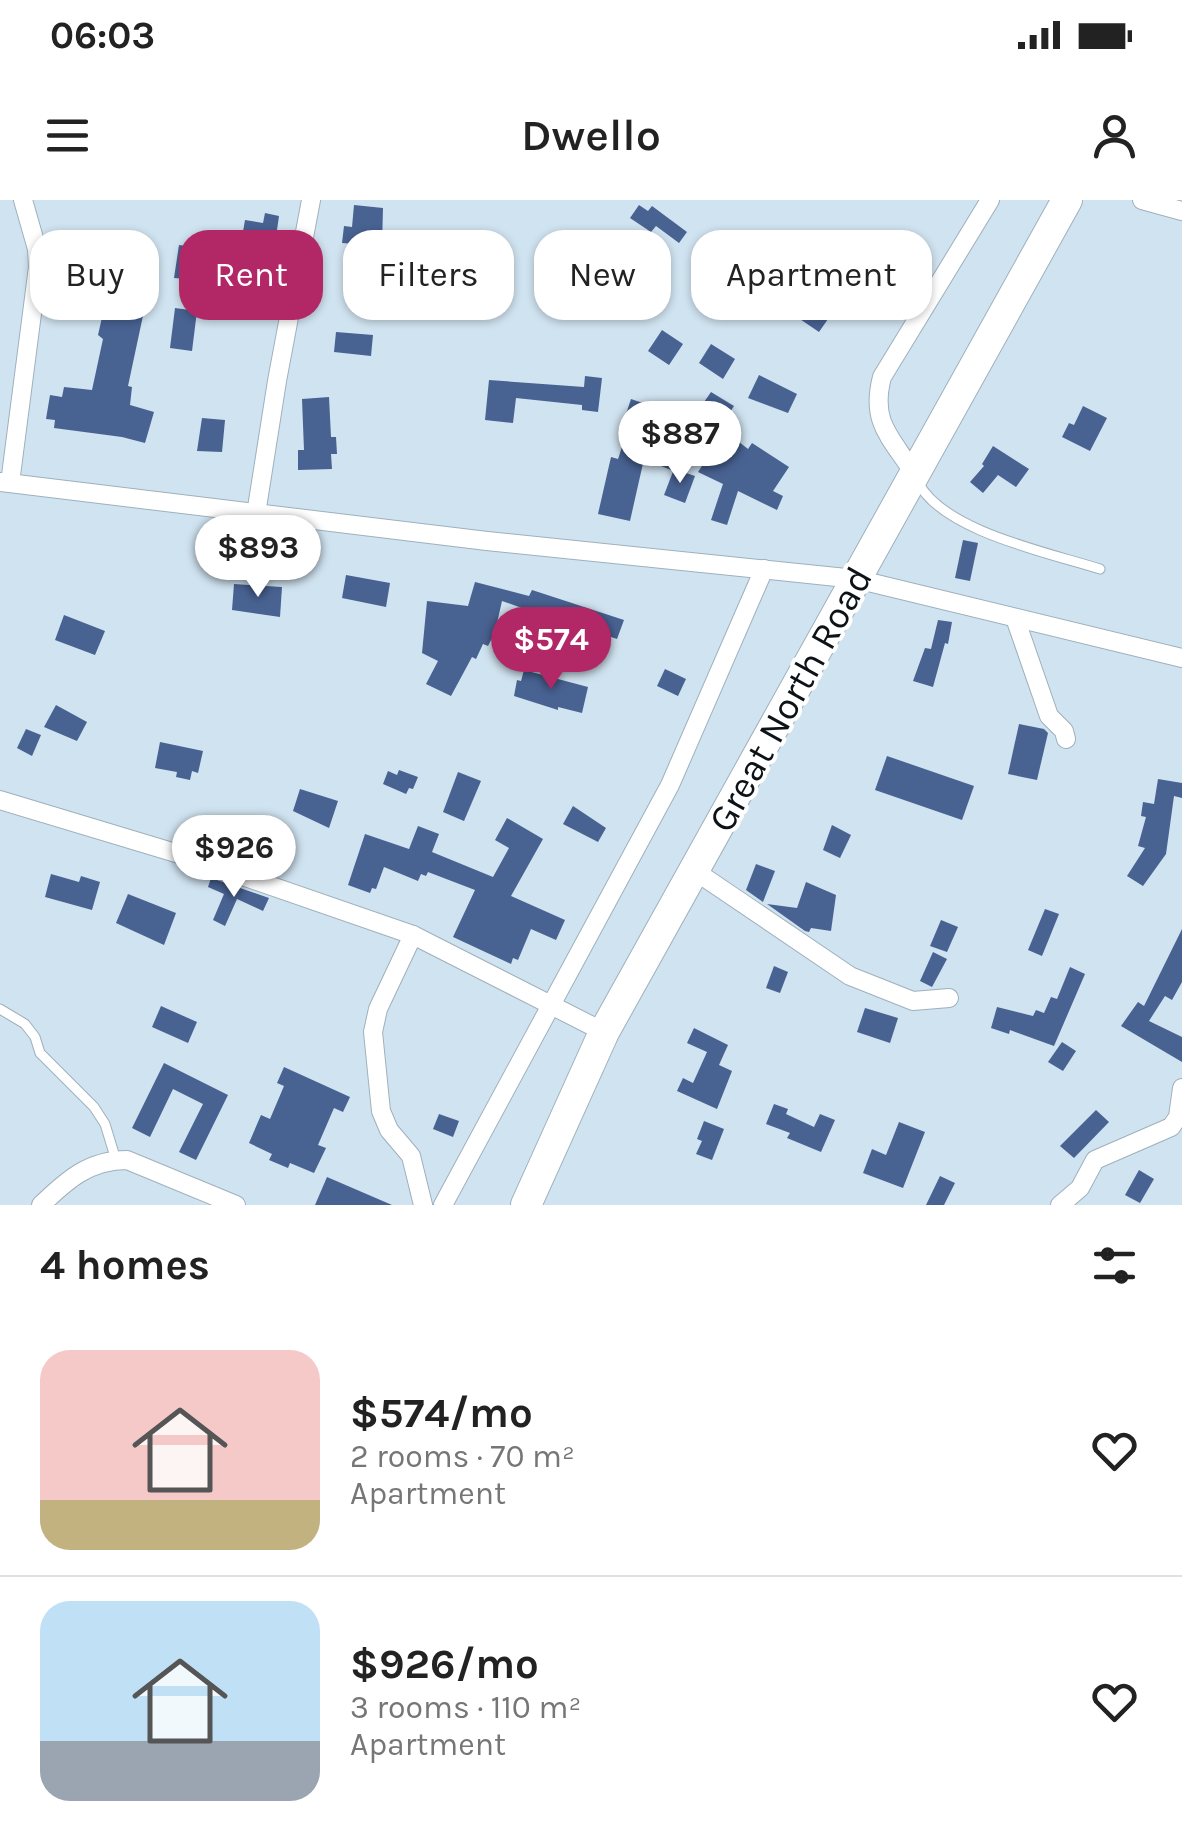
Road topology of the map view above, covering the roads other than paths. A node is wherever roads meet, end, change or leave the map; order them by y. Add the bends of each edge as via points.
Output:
1 (24, 200) edge
2 (311, 200) edge
3 (990, 200) edge
4 (1067, 200) edge
5 (1142, 200) edge
6 (1182, 211) edge
7 (8, 443) edge
8 (915, 475) junction
9 (5, 482) edge
10 (256, 514) junction
11 (764, 569) junction
12 (1100, 569) dead end
13 (856, 579) junction
14 (1015, 618) junction
15 (1182, 658) edge
16 (1066, 739) dead end
17 (0, 800) edge
18 (695, 871) junction
19 (413, 934) junction
20 (949, 998) dead end
21 (551, 1005) junction
22 (0, 1009) edge
23 (604, 1032) junction
24 (1182, 1088) edge
25 (116, 1160) junction
26 (41, 1205) edge
27 (236, 1205) edge
28 (423, 1205) edge
29 (443, 1205) edge
30 (526, 1205) edge
31 (1060, 1205) edge

1 - 7 street via 38,259
2 - 10 street
3 - 8 street via 882,377 880,420
4 - 8 highway, Great North Road
5 - 6 street
7 - 9 street
8 - 12 lane via 924,495 942,510 998,537
8 - 13 highway, Great North Road
9 - 10 street
10 - 11 street
11 - 13 street
11 - 21 street via 670,784
13 - 14 street
13 - 18 highway, Great North Road
14 - 15 street
14 - 16 street via 1049,716
17 - 19 street
18 - 20 street via 850,976 912,1002
18 - 23 highway, Great North Road
19 - 21 street
19 - 28 street via 373,1032 381,1111 411,1156
21 - 23 street
21 - 29 street
22 - 25 lane via 26,1024 40,1053 94,1106
23 - 30 highway, Great North Road
24 - 31 street via 1171,1127 1095,1160 1080,1188
25 - 26 street via 74,1173
25 - 27 street

